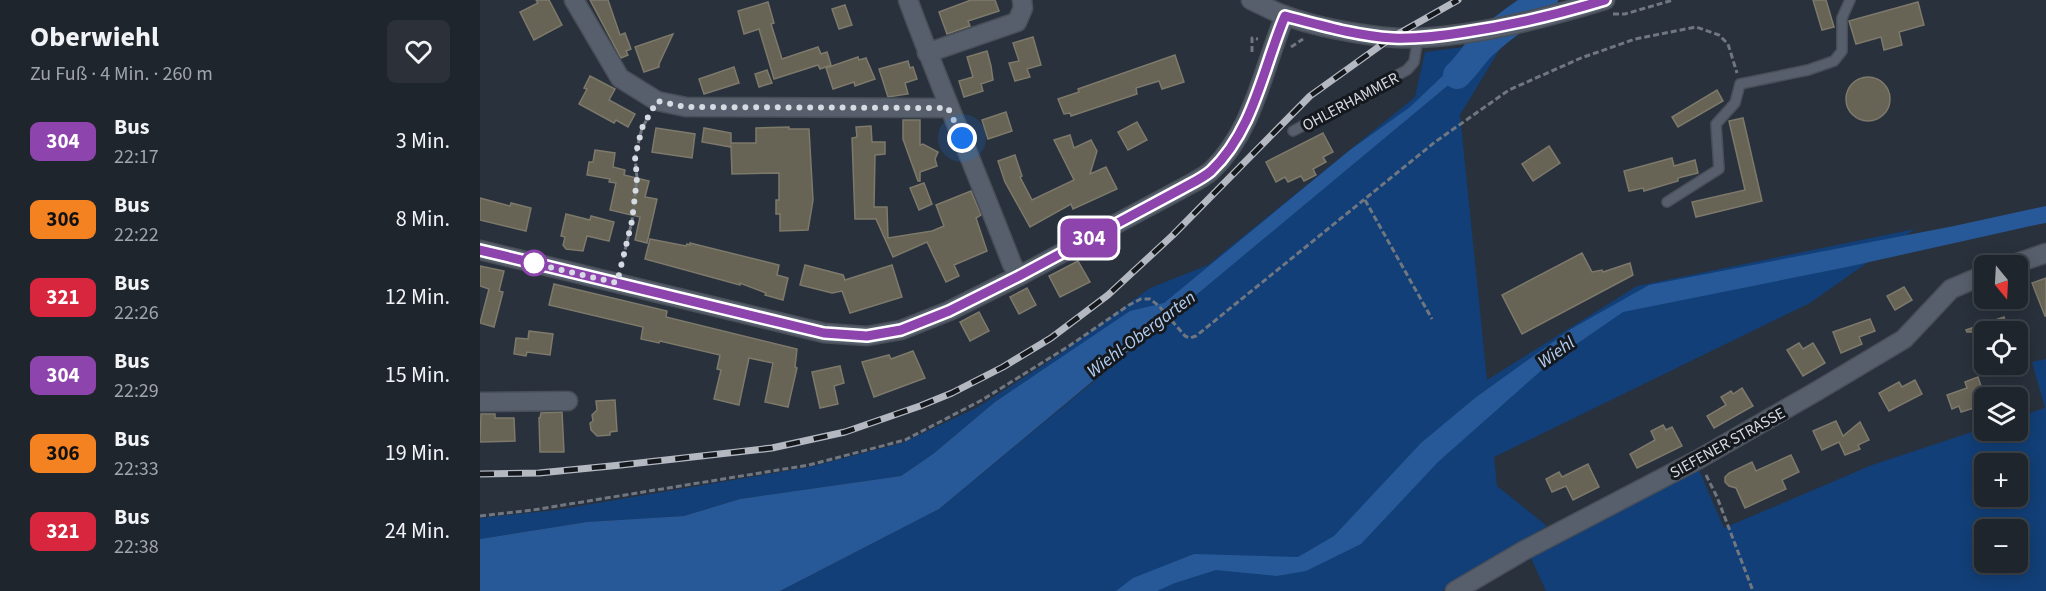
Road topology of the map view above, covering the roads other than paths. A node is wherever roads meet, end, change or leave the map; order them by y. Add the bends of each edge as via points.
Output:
1 (574, 0) edge
2 (908, 0) edge
3 (1022, 0) edge
4 (1251, 0) edge
5 (1605, 0) edge
6 (1850, 0) edge
7 (1285, 16) junction
8 (1418, 38) junction
9 (927, 53) junction
10 (948, 108) junction
11 (1293, 131) dead end
12 (1667, 202) dead end
13 (480, 250) edge
14 (2046, 253) edge
15 (2028, 259) edge
16 (1019, 276) junction
17 (1974, 279) edge
18 (568, 401) dead end
19 (480, 402) edge
20 (1455, 591) edge

1 - 10 street via 620,78 657,101 686,107
2 - 9 street
3 - 9 street via 1017,22
4 - 7 street
5 - 8 street via 1529,21
6 - 12 lane via 1842,18 1842,51 1834,61 1740,84 1735,103 1716,124 1719,169
7 - 8 street via 1391,38
7 - 16 street via 1244,125 1229,151 1209,173
8 - 11 lane, OHLERHAMMER via 1414,62 1407,70
9 - 10 street
10 - 16 street
13 - 16 street via 824,333 867,336 901,330
14 - 15 street
17 - 20 street, SIEFENER STRASSE via 1951,289 1904,339 1817,392
18 - 19 street

